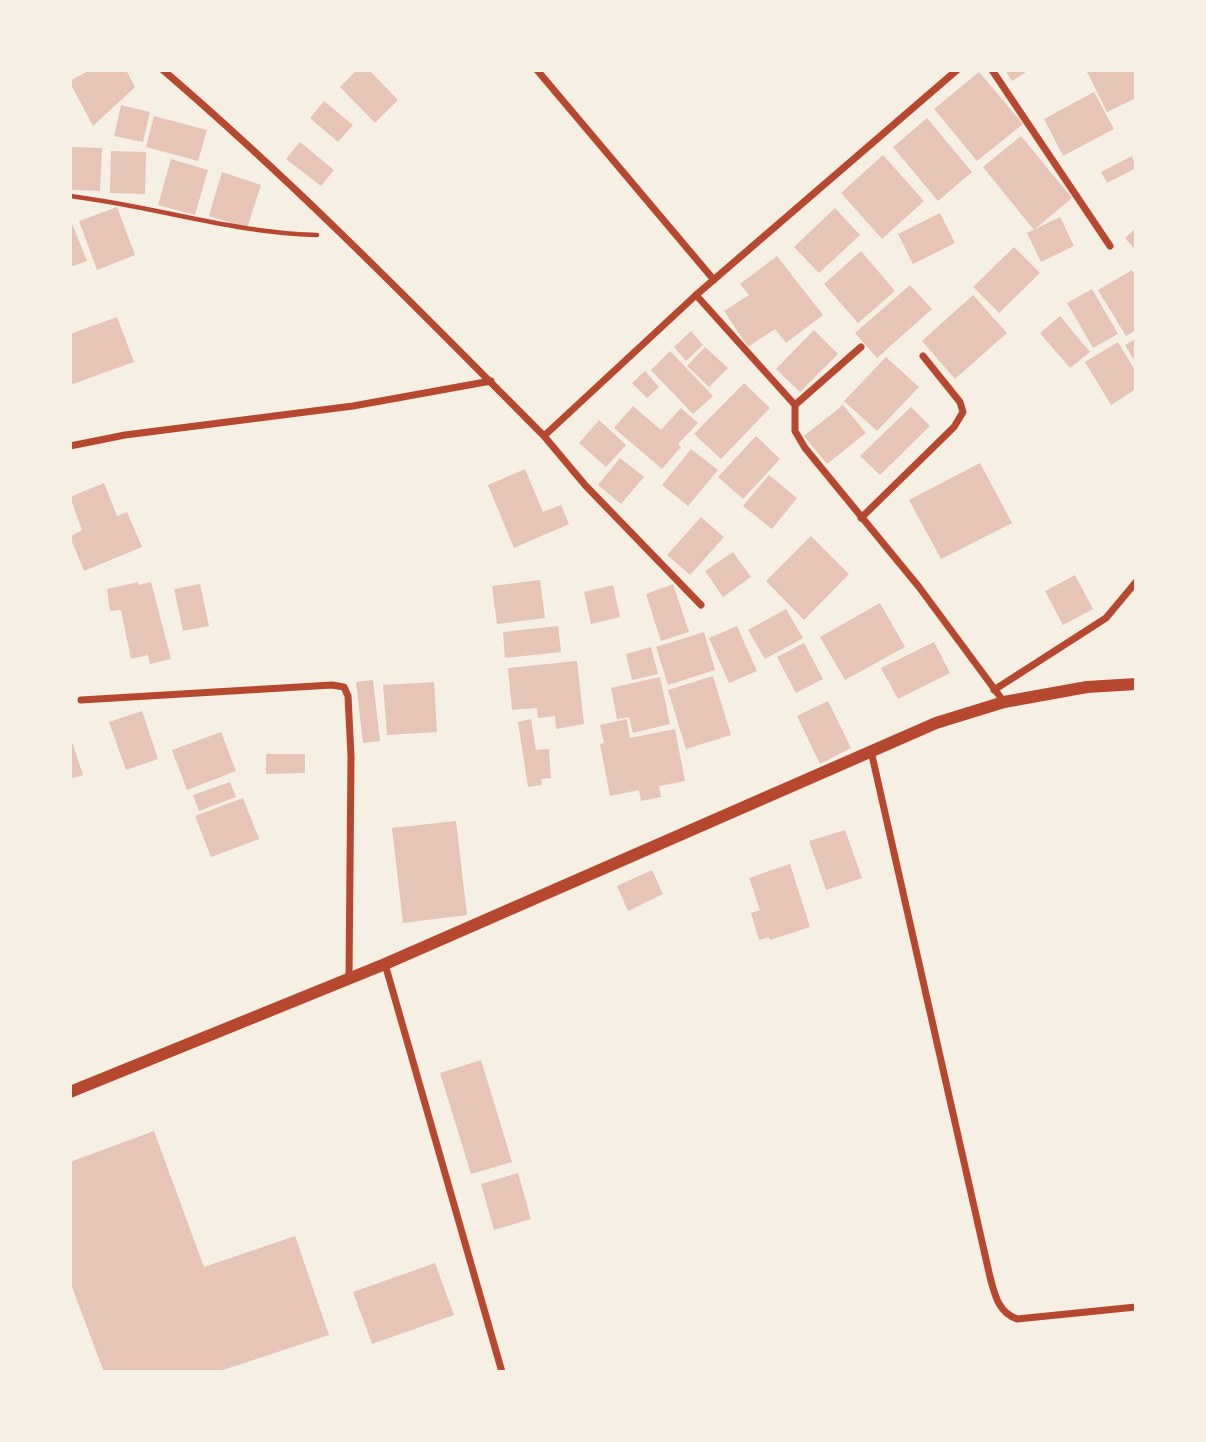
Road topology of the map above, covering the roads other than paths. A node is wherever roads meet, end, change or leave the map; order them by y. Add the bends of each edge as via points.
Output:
1 (163, 70) edge
2 (537, 70) edge
3 (957, 70) edge
4 (992, 70) edge
5 (1110, 246) dead end
6 (714, 280) junction
7 (696, 295) junction
8 (861, 348) dead end
9 (923, 356) dead end
10 (491, 382) junction
11 (795, 405) junction
12 (544, 436) junction
13 (70, 446) edge
14 (861, 518) junction
15 (1136, 582) edge
16 (701, 605) dead end
17 (1136, 684) edge
18 (994, 690) junction
19 (81, 700) dead end
20 (1004, 702) junction
21 (871, 750) junction
22 (386, 964) junction
23 (349, 979) junction
24 (70, 1091) edge
25 (1136, 1307) edge
26 (502, 1372) edge

1 - 10 street via 342,235
2 - 6 street
3 - 6 street
4 - 5 street
6 - 7 street
7 - 11 street
7 - 12 street
8 - 11 street
9 - 14 street via 963,412 954,427
10 - 12 street
10 - 13 street
11 - 14 street via 795,431
12 - 16 street
14 - 18 street via 919,587
15 - 18 street via 1106,618
17 - 20 street via 1087,687
18 - 20 street
19 - 23 street via 332,685 344,688 351,756
20 - 21 street
21 - 22 street
21 - 25 street via 999,1305 1017,1319
22 - 23 street
22 - 26 street
23 - 24 street

